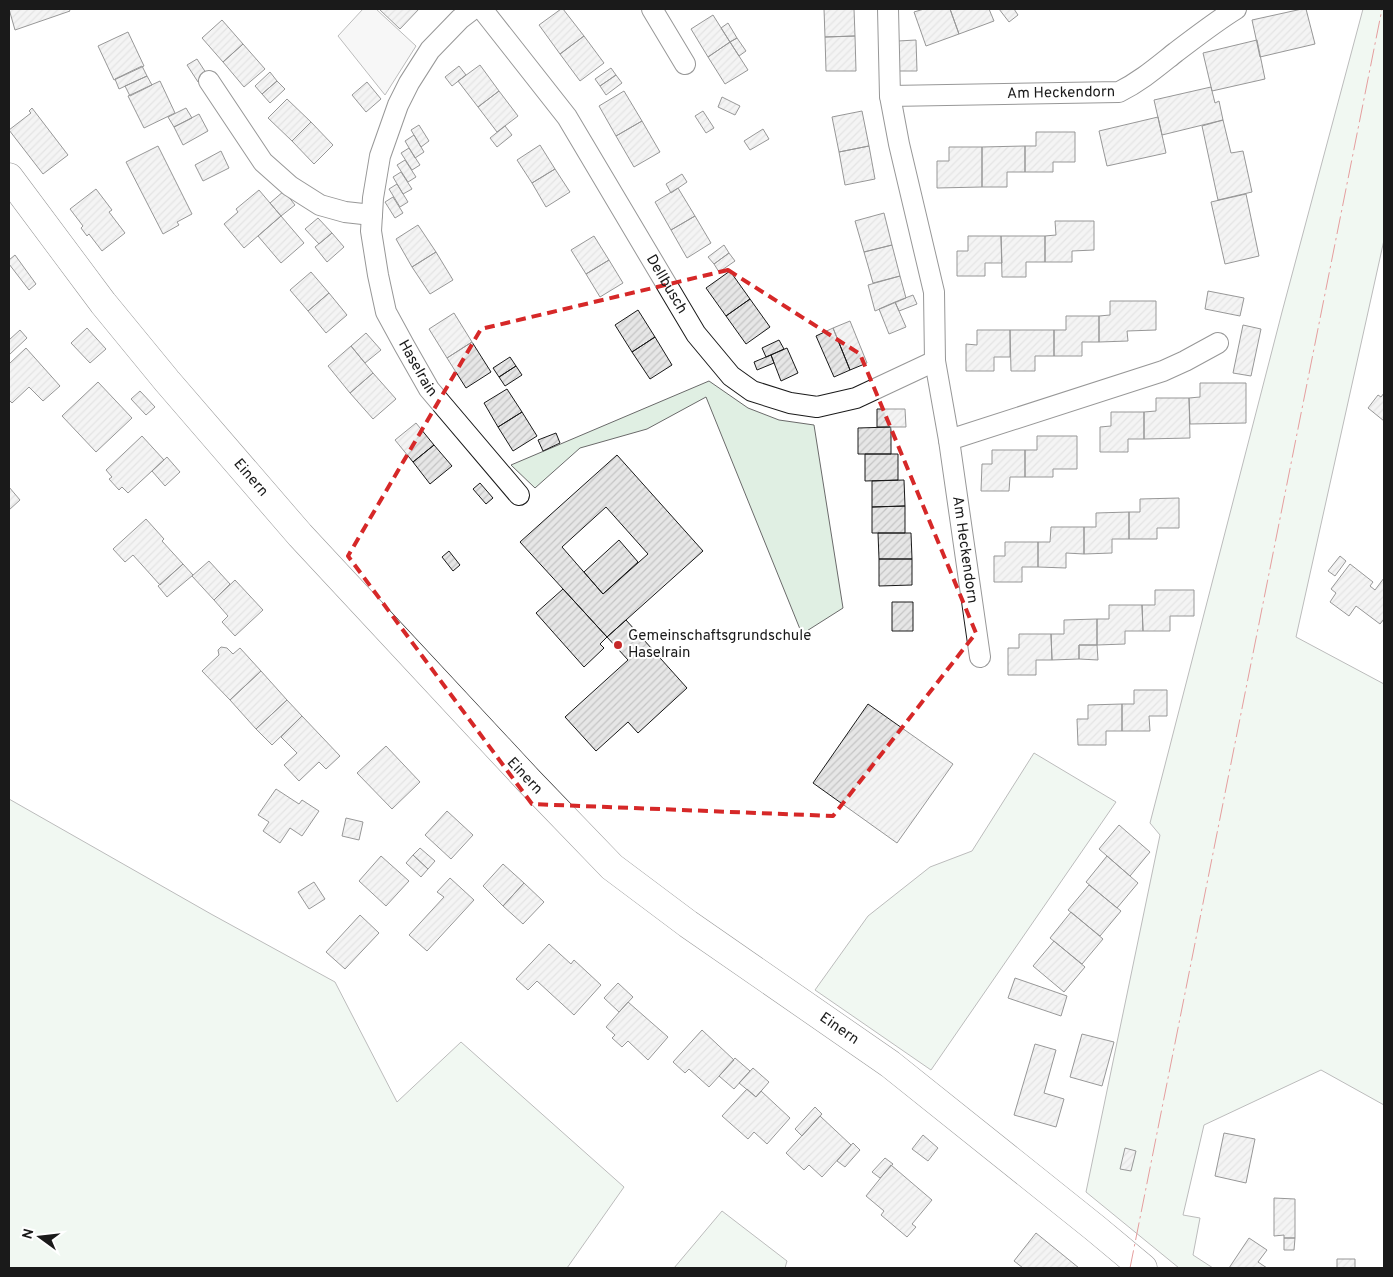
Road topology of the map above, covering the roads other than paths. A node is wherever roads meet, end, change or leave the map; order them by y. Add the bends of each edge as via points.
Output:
1 (473, 9) edge
2 (482, 9) edge
3 (652, 9) edge
4 (888, 9) edge
5 (1236, 9) edge
6 (685, 64) dead end
7 (209, 81) dead end
8 (890, 96) junction
9 (9, 177) edge
10 (372, 215) junction
11 (1218, 343) dead end
12 (935, 361) junction
13 (949, 440) junction
14 (520, 495) dead end
15 (980, 657) dead end
16 (1143, 1268) edge

1 - 10 street, Haselrain via 430,50 398,105 380,156
2 - 12 street, Dellbusch via 567,117 696,334 731,376 752,391 790,403 817,407 856,398
3 - 6 street
4 - 8 street, Am Heckendorn
5 - 8 street, Am Heckendorn via 1212,24 1151,74 1119,92
7 - 10 street via 264,162 290,186 320,206
8 - 12 street, Am Heckendorn via 934,292
9 - 16 main road, Einern via 167,382 300,535 612,867 688,924 890,1064
10 - 14 street, Haselrain via 371,231 386,312 429,389
11 - 13 street via 1163,371
12 - 13 street, Am Heckendorn
13 - 15 street, Am Heckendorn

